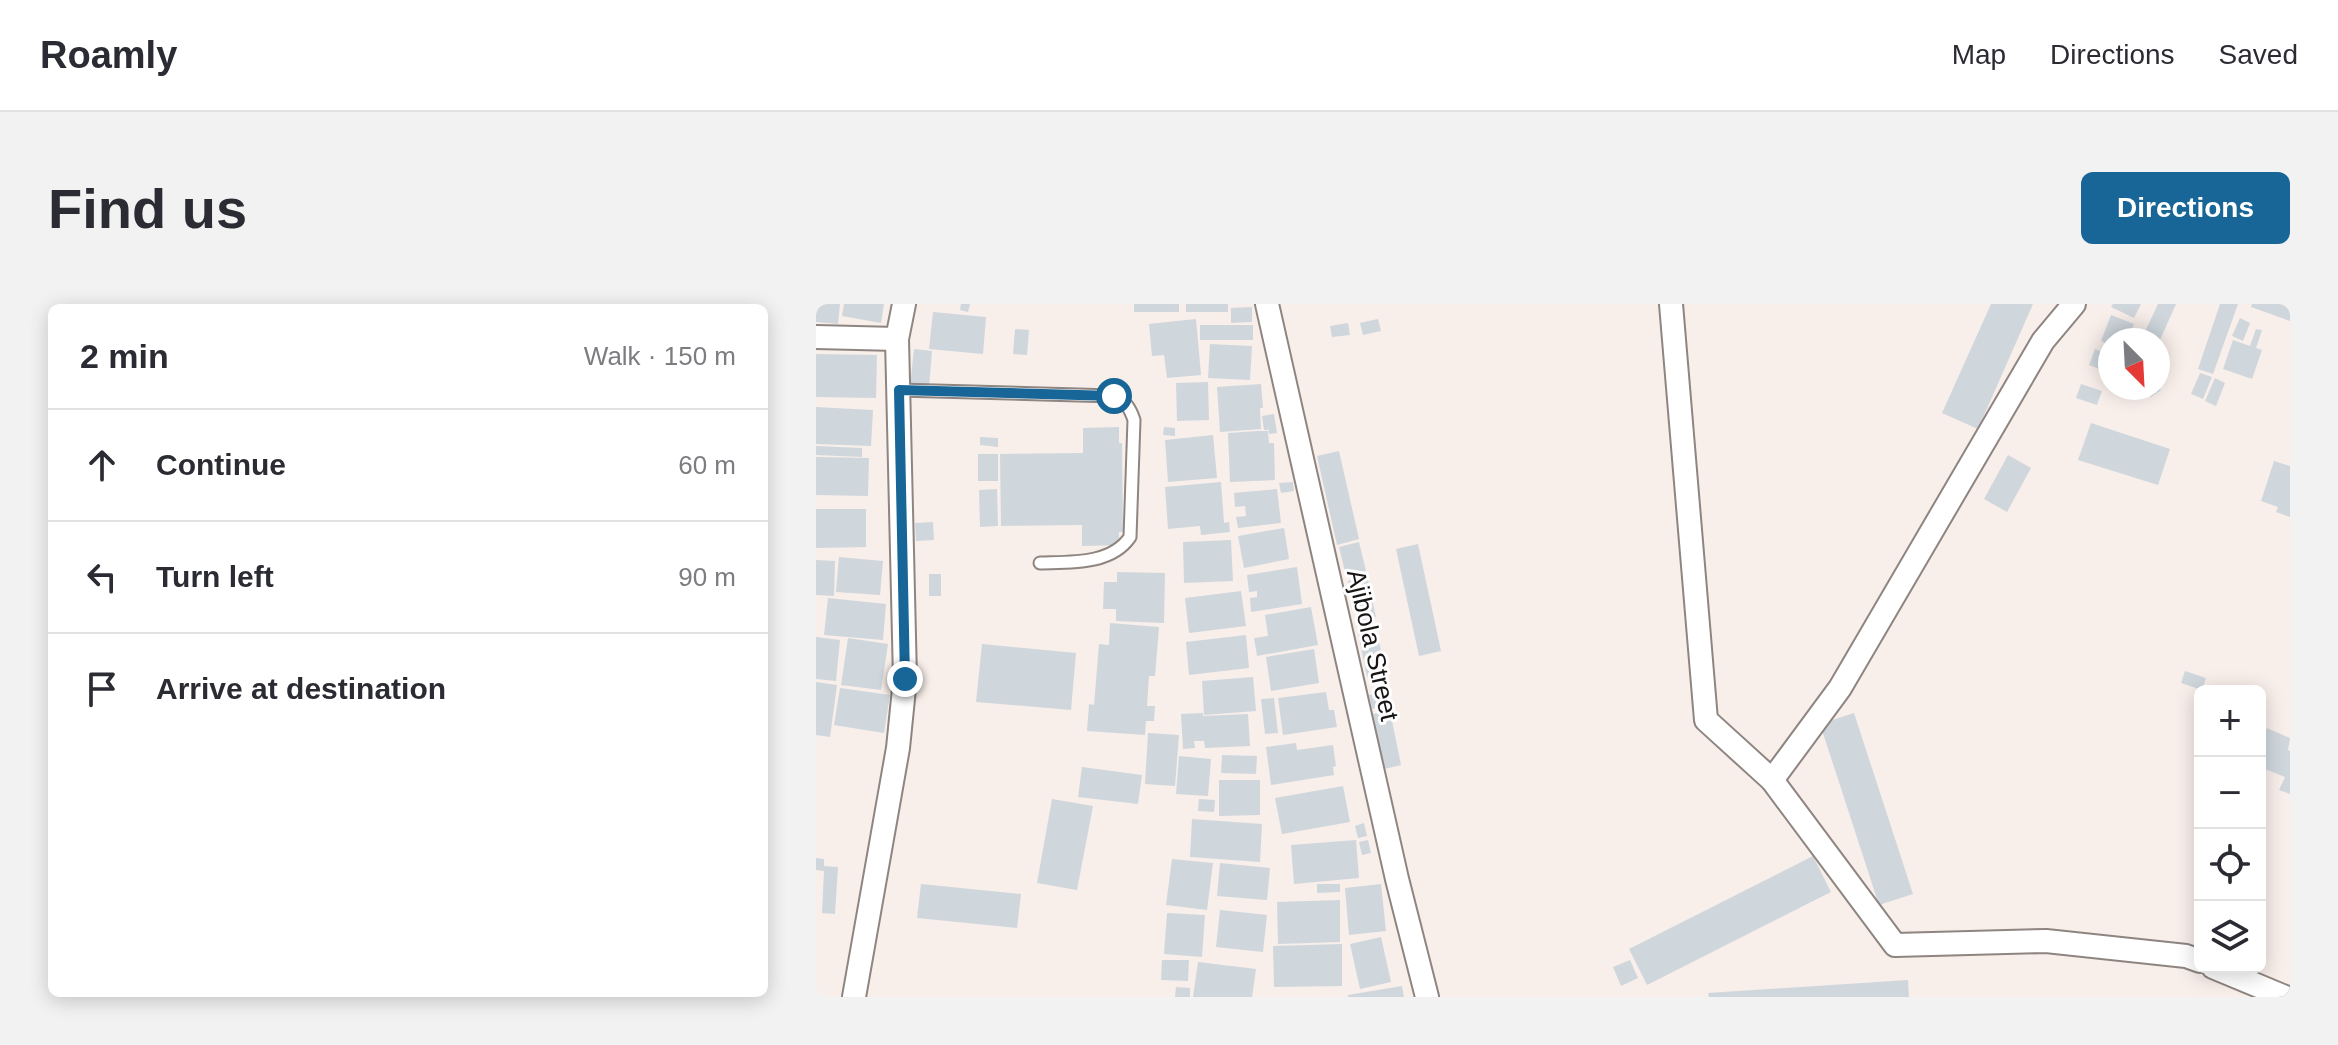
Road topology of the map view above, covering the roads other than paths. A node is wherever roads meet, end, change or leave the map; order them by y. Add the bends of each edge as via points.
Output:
1 (904, 304) edge
2 (1267, 304) edge
3 (1671, 304) edge
4 (2074, 304) edge
5 (816, 337) edge
6 (897, 339) junction
7 (899, 390) junction
8 (1040, 563) dead end
9 (1772, 780) junction
10 (2194, 959) edge
11 (2227, 973) edge
12 (854, 997) edge
13 (1427, 997) edge
14 (2285, 997) edge

1 - 6 street
2 - 13 street, Ajibola Street
3 - 9 street via 1706,720
4 - 9 street via 2043,341 1840,688
5 - 6 street
6 - 7 street
7 - 8 lane via 1114,396 1124,401 1134,420 1130,537 1102,557
7 - 12 street via 905,679 898,748
9 - 10 street via 1895,945 2046,941
11 - 14 street

